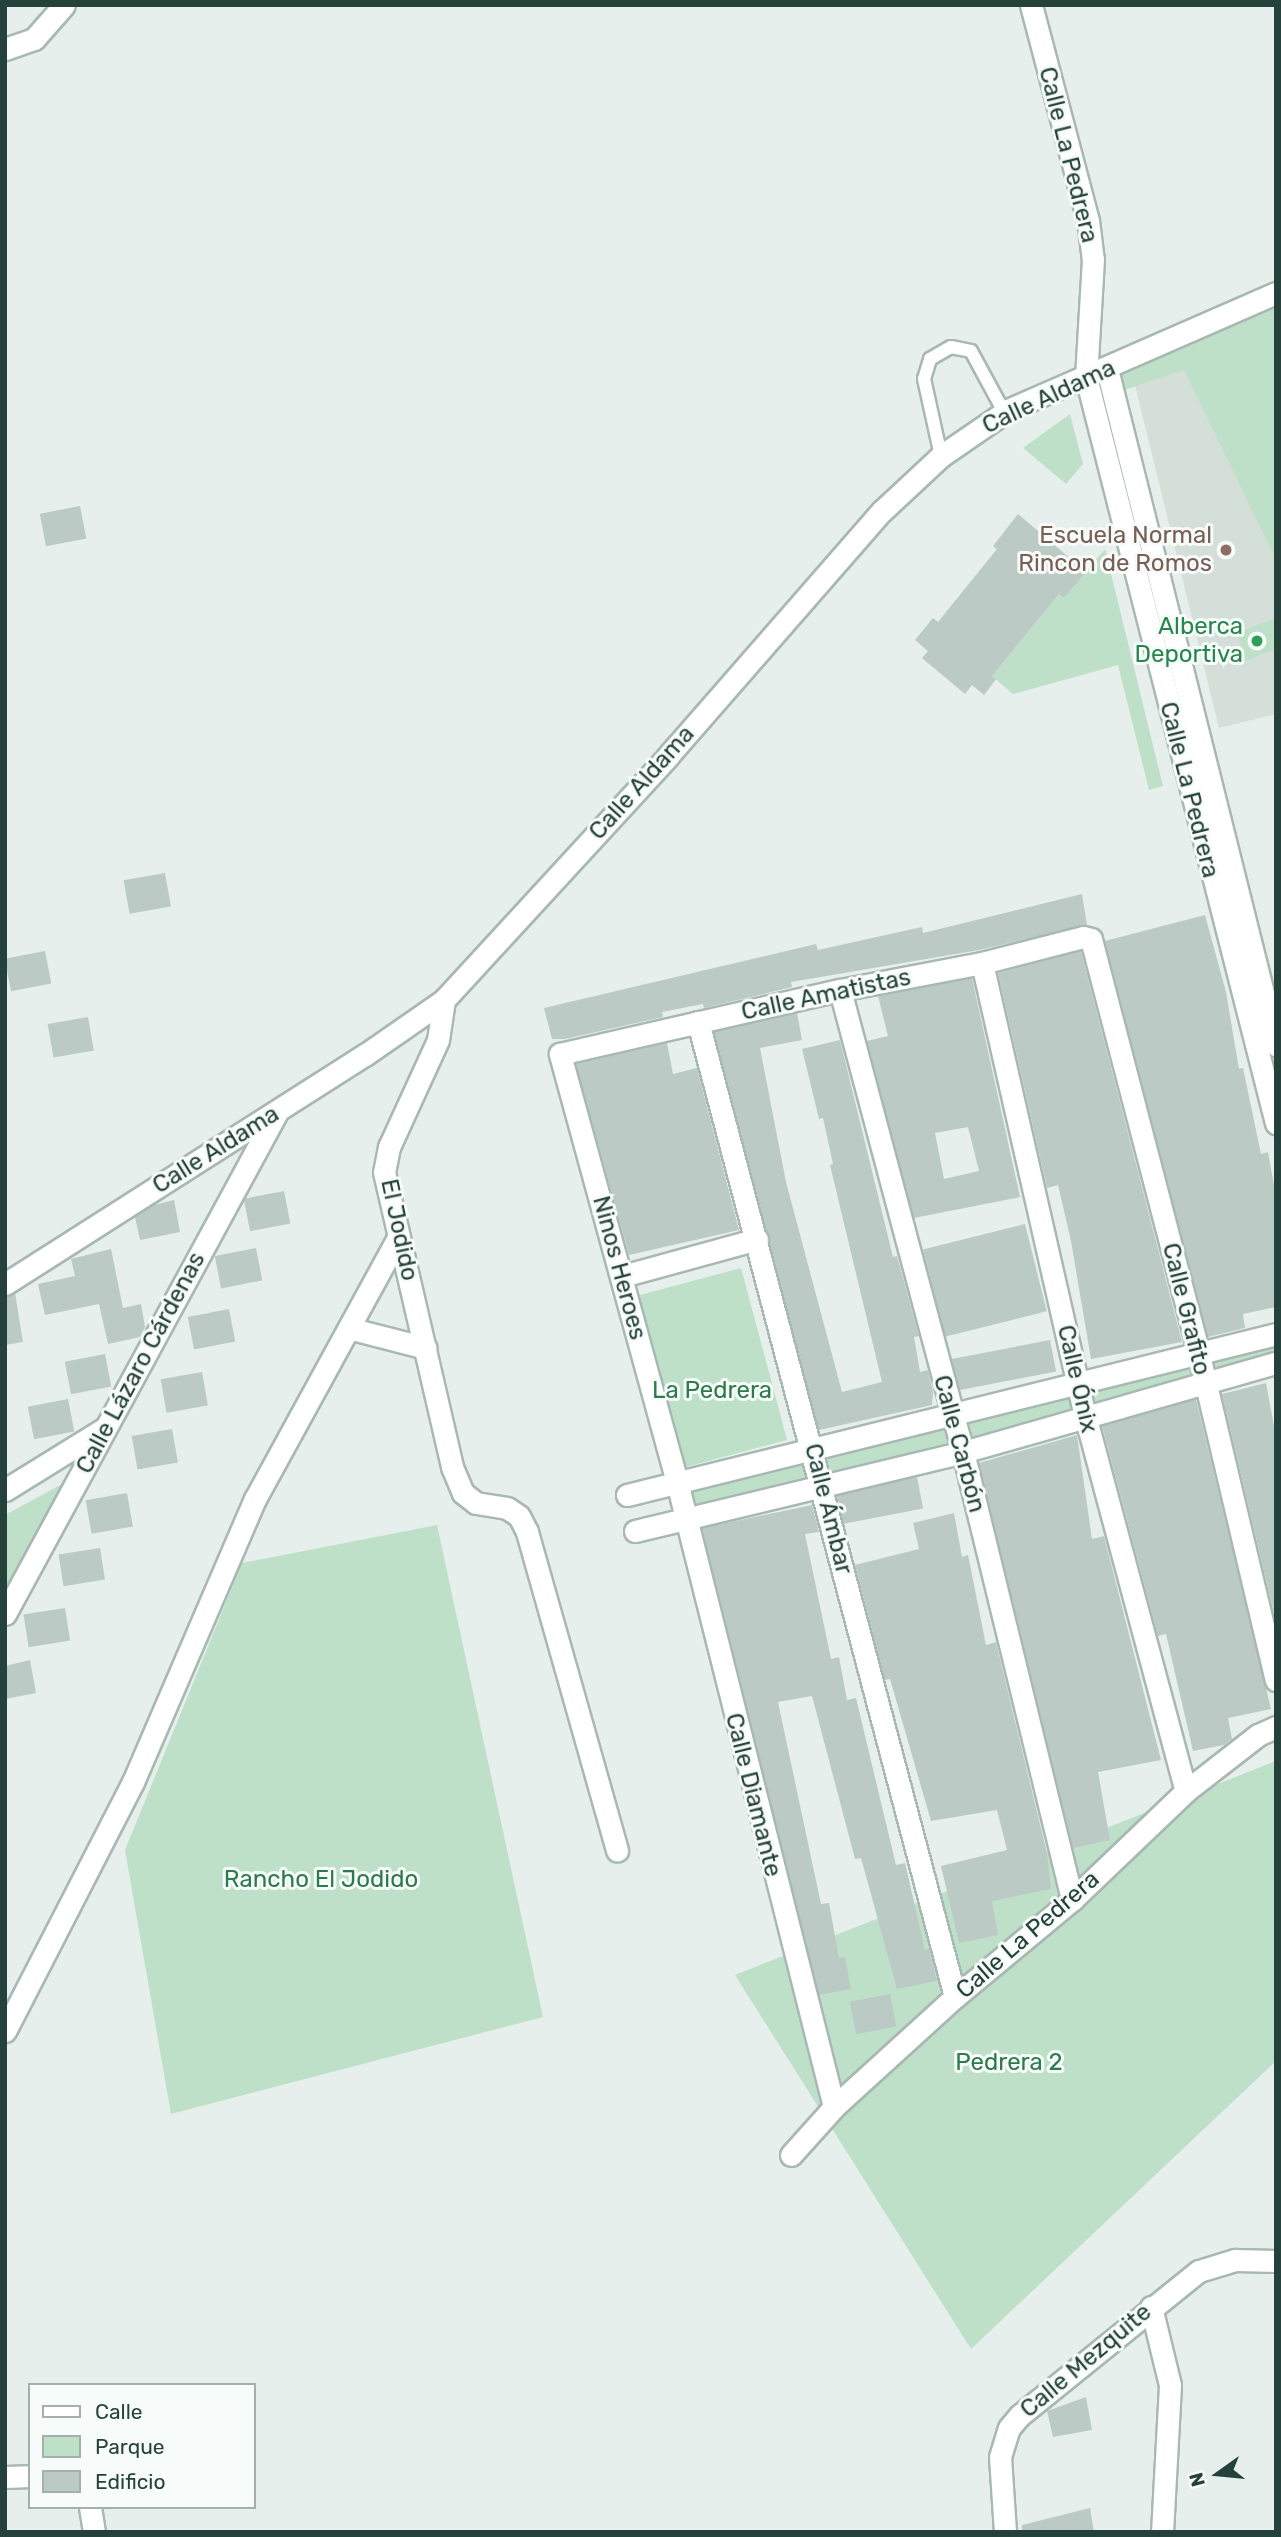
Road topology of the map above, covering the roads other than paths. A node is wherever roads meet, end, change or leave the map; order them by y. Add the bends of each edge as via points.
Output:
1 (64, 5) edge
2 (1031, 5) edge
3 (5, 49) edge
4 (1276, 293) edge
5 (1107, 369) junction
6 (1086, 377) junction
7 (1004, 412) junction
8 (941, 456) junction
9 (1211, 790) junction
10 (1189, 794) junction
11 (1091, 939) joint
12 (982, 963) junction
13 (840, 990) junction
14 (444, 1000) junction
15 (698, 1022) junction
16 (1276, 1045) edge
17 (560, 1054) joint
18 (1274, 1111) edge
19 (278, 1112) junction
20 (398, 1238) junction
21 (757, 1240) junction
22 (622, 1276) junction
23 (5, 1284) edge
24 (352, 1329) junction
25 (1276, 1334) edge
26 (426, 1348) junction
27 (1199, 1355) junction
28 (1276, 1363) edge
29 (1204, 1383) junction
30 (1078, 1385) junction
31 (1085, 1415) junction
32 (952, 1417) junction
33 (107, 1426) junction
34 (813, 1448) junction
35 (963, 1452) junction
36 (677, 1482) junction
37 (821, 1486) junction
38 (5, 1490) edge
39 (626, 1495) dead end
40 (686, 1519) junction
41 (635, 1531) dead end
42 (5, 1614) edge
43 (1276, 1680) edge
44 (1276, 1727) edge
45 (1185, 1791) junction
46 (617, 1851) dead end
47 (1072, 1900) junction
48 (955, 1997) junction
49 (5, 2031) edge
50 (834, 2107) junction
51 (791, 2155) dead end
52 (1276, 2261) edge
53 (1151, 2307) junction
54 (28, 2476) edge
55 (5, 2477) edge
56 (90, 2509) edge
57 (94, 2532) edge
58 (1005, 2532) edge
59 (1162, 2532) edge

1 - 3 street via 34,39
2 - 6 street, Calle La Pedrera via 1088,220 1093,259
4 - 5 street, Calle Aldama
5 - 6 street, Calle Aldama
5 - 9 street, Calle La Pedrera
6 - 7 street, Calle Aldama
6 - 10 street, Calle La Pedrera
7 - 8 street, Calle Aldama
7 - 8 lane via 971,351 951,347 930,359 924,379
8 - 14 street, Calle Aldama via 882,511
9 - 10 street
9 - 16 street, Calle La Pedrera
10 - 18 street, Calle La Pedrera
11 - 12 street, Calle Amatistas via 1083,937
11 - 27 street, Calle Grafito
12 - 13 street, Calle Amatistas
12 - 30 street, Calle Ónix
13 - 15 street, Calle Amatistas
13 - 32 street, Calle Carbón
14 - 19 street, Calle Aldama
14 - 20 street, El Jodido via 438,1040 389,1147 384,1172
15 - 17 street, Calle Amatistas
15 - 21 street, Calle Ámbar
17 - 22 street, Ninos Heroes
19 - 23 street, Calle Aldama
19 - 33 street, Calle Lázaro Cárdenas
20 - 24 street
20 - 26 street, El Jodido
21 - 22 street
21 - 34 street, Calle Ámbar
22 - 36 street, Ninos Heroes
24 - 26 street
24 - 49 street via 255,1499 133,1782
25 - 27 street
26 - 46 street, El Jodido via 452,1467 463,1493 475,1503 507,1508 519,1516 527,1532
27 - 29 street, Calle Grafito
27 - 30 street
28 - 29 street
29 - 31 street
29 - 43 street, Calle Grafito
30 - 31 street, Calle Ónix
30 - 32 street
31 - 35 street
31 - 45 street, Calle Ónix
32 - 34 street
32 - 35 street, Calle Carbón
33 - 38 street
33 - 42 street, Calle Lázaro Cárdenas
34 - 36 street
34 - 37 street, Calle Ámbar
35 - 37 street
35 - 47 street, Calle Carbón
36 - 39 street
36 - 40 street, Calle Diamante
37 - 40 street
37 - 48 street, Calle Ámbar
40 - 41 street
40 - 50 street, Calle Diamante via 775,1889
44 - 45 street, Calle La Pedrera via 1258,1735
45 - 47 street, Calle La Pedrera
47 - 48 street, Calle La Pedrera
48 - 50 street, Calle La Pedrera
50 - 51 street, Calle La Pedrera
52 - 53 street, Calle Mezquite via 1219,2262 1199,2271
53 - 58 street, Calle Mezquite via 1009,2428 999,2474
53 - 59 street via 1170,2385
54 - 55 street
56 - 57 street

